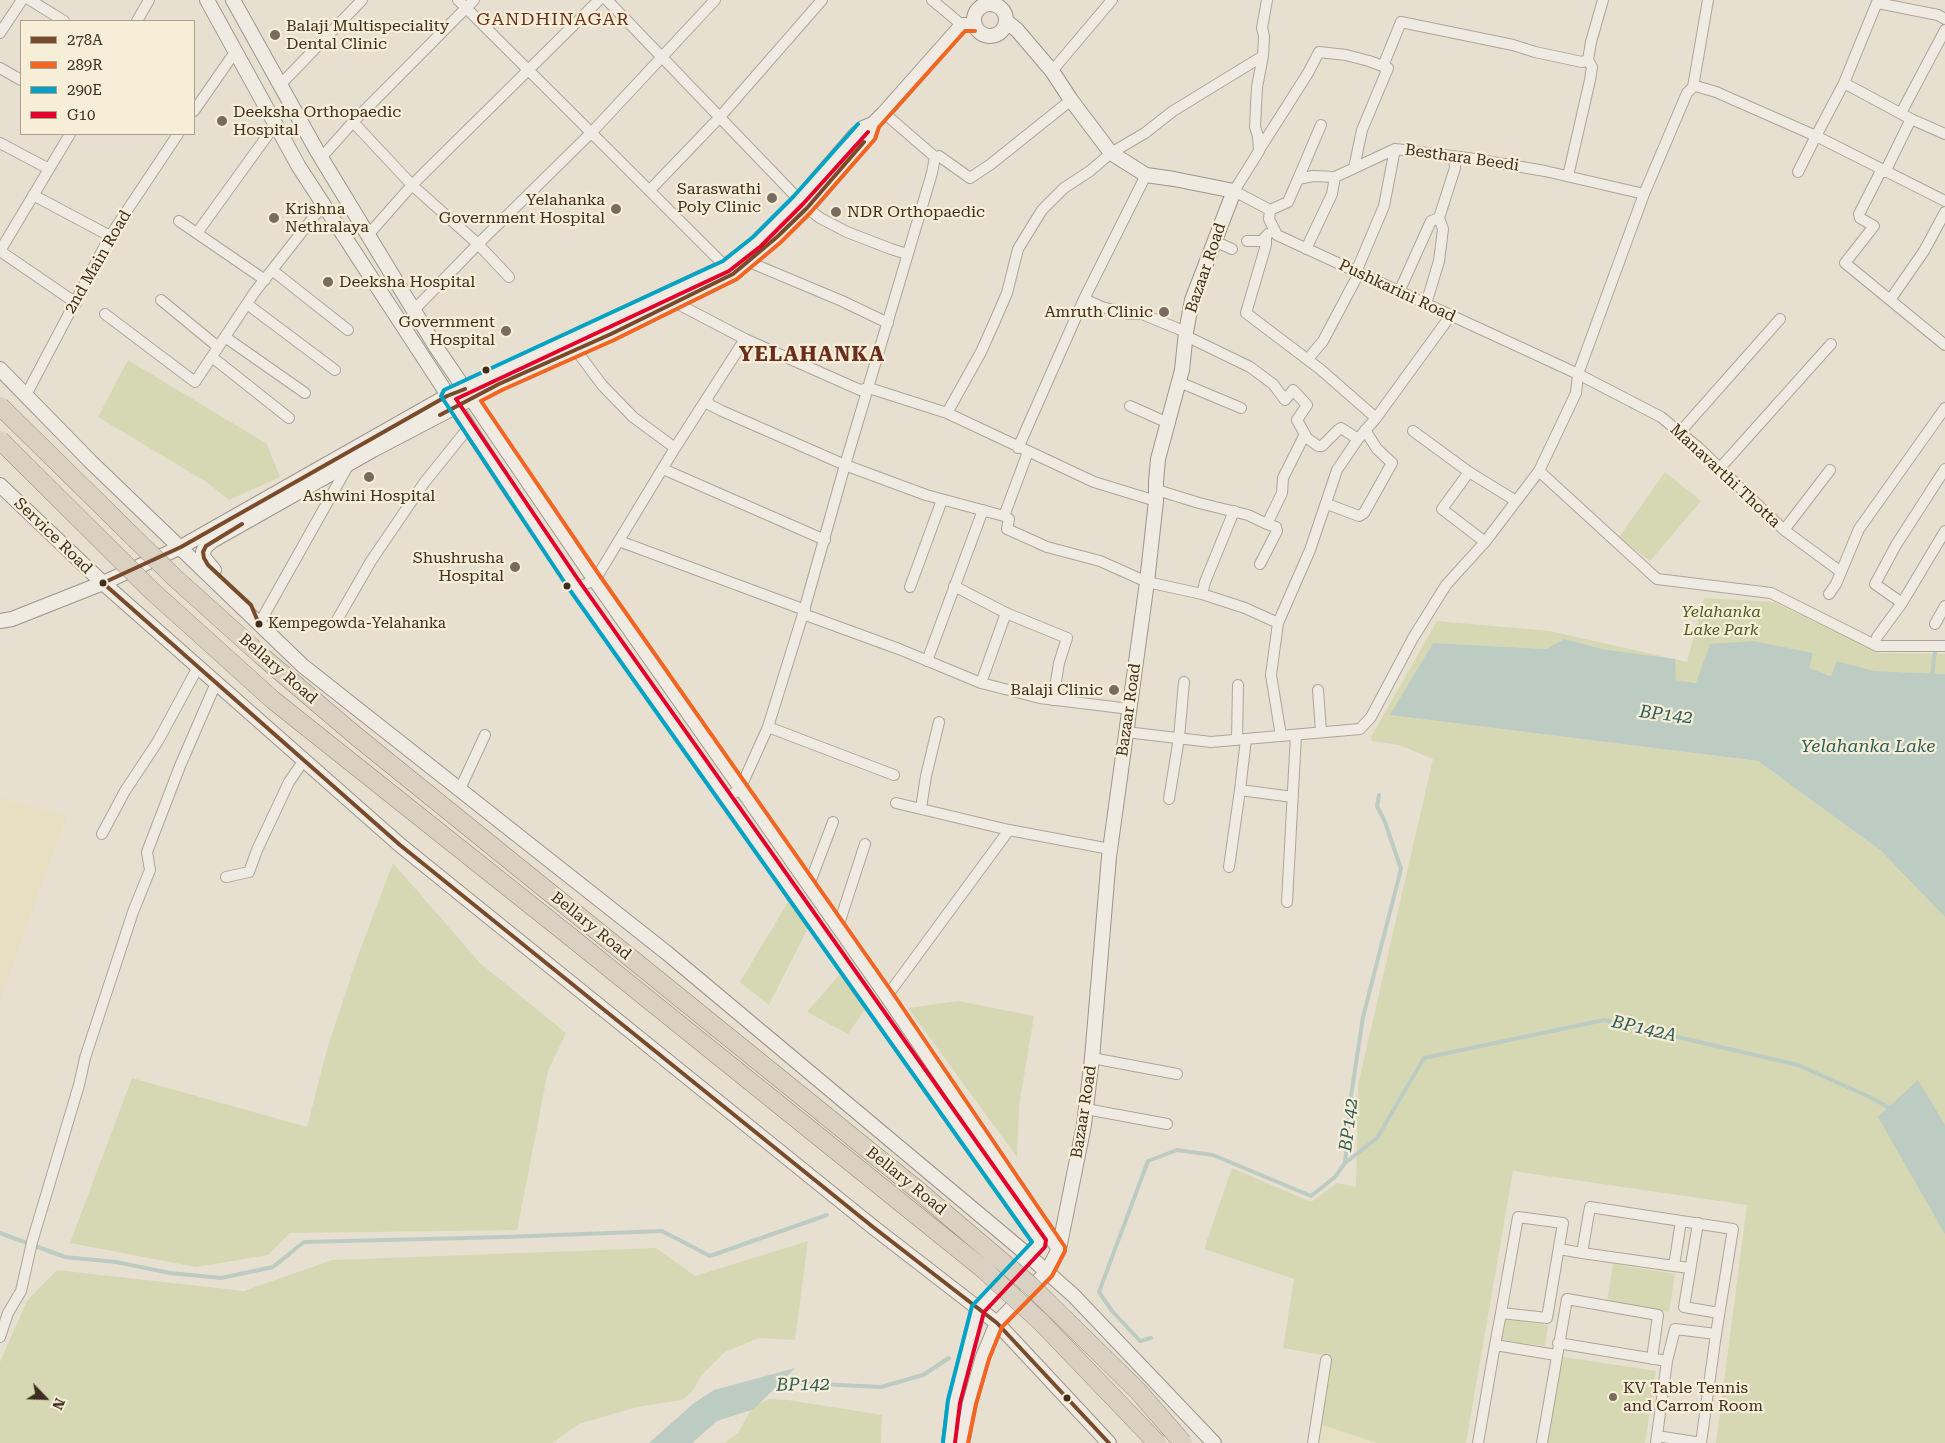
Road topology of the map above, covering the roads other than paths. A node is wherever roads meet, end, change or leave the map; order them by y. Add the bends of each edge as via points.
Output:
1 (22, 0) edge
2 (30, 0) edge
3 (149, 0) edge
4 (207, 0) edge
5 (233, 0) edge
6 (362, 0) edge
7 (474, 0) edge
8 (599, 0) edge
9 (606, 0) edge
10 (715, 0) edge
11 (822, 0) edge
12 (932, 0) edge
13 (1112, 0) edge
14 (1267, 0) edge
15 (1603, 0) edge
16 (1708, 0) edge
17 (1878, 1) edge
18 (989, 2) edge
19 (462, 4) edge
20 (0, 12) edge
21 (1945, 19) edge
22 (62, 20) edge
23 (137, 20) edge
24 (1006, 21) junction
25 (6, 22) junction
26 (969, 25) junction
27 (1945, 30) edge
28 (0, 32) edge
29 (235, 52) junction
30 (1263, 56) junction
31 (662, 58) junction
32 (1588, 60) junction
33 (1383, 66) junction
34 (0, 68) edge
35 (529, 70) junction
36 (1052, 72) junction
37 (20, 79) edge
38 (1844, 83) junction
39 (280, 85) junction
40 (1693, 87) junction
41 (1071, 100) junction
42 (195, 110) edge
43 (884, 113) junction
44 (1906, 116) junction
45 (719, 118) junction
46 (353, 122) junction
47 (275, 124) junction
48 (1321, 125) dead end
49 (592, 132) junction
50 (1945, 134) edge
51 (69, 135) edge
52 (177, 135) edge
53 (1816, 136) junction
54 (0, 143) edge
55 (1395, 149) junction
56 (1258, 151) junction
57 (1111, 153) junction
58 (935, 156) junction
59 (1454, 157) junction
60 (322, 158) junction
61 (1354, 168) junction
62 (49, 169) junction
63 (1884, 170) junction
64 (1798, 172) dead end
65 (1146, 175) junction
66 (1568, 176) junction
67 (1334, 177) junction
68 (1298, 180) junction
69 (412, 185) junction
70 (650, 190) junction
71 (1234, 192) junction
72 (1644, 194) junction
73 (33, 195) junction
74 (1945, 201) edge
75 (803, 204) junction
76 (323, 205) junction
77 (1270, 210) junction
78 (1945, 212) edge
79 (1439, 218) junction
80 (179, 221) dead end
81 (1274, 226) junction
82 (196, 233) junction
83 (4, 234) edge
84 (368, 235) junction
85 (110, 236) junction
86 (1266, 238) junction
87 (1214, 241) junction
88 (1247, 242) dead end
89 (478, 244) junction
90 (1232, 249) dead end
91 (1306, 249) junction
92 (0, 251) edge
93 (908, 254) junction
94 (745, 258) junction
95 (272, 270) junction
96 (729, 270) junction
97 (1358, 273) junction
98 (509, 277) dead end
99 (265, 280) junction
100 (1399, 292) junction
101 (673, 298) junction
102 (1084, 299) junction
103 (160, 300) dead end
104 (1890, 300) junction
105 (76, 303) junction
106 (247, 304) junction
107 (1426, 304) junction
108 (414, 310) junction
109 (105, 314) dead end
110 (1451, 315) junction
111 (1780, 319) dead end
112 (888, 322) junction
113 (348, 330) dead end
114 (1186, 334) junction
115 (225, 337) junction
116 (745, 339) junction
117 (1831, 344) dead end
118 (1945, 345) edge
119 (218, 347) junction
120 (576, 350) junction
121 (212, 357) junction
122 (1308, 360) junction
123 (0, 370) edge
124 (335, 370) dead end
125 (1578, 374) junction
126 (1179, 382) junction
127 (869, 388) junction
128 (305, 393) dead end
129 (468, 394) junction
130 (26, 395) junction
131 (707, 400) junction
132 (451, 402) junction
133 (0, 406) edge
134 (1130, 406) dead end
135 (1240, 408) dead end
136 (1945, 408) edge
137 (947, 413) junction
138 (289, 418) dead end
139 (1376, 418) junction
140 (1168, 423) junction
141 (469, 427) junction
142 (1365, 430) junction
143 (1413, 431) dead end
144 (1680, 432) junction
145 (1305, 434) junction
146 (1358, 439) junction
147 (0, 440) edge
148 (675, 448) junction
149 (1018, 448) junction
150 (1028, 452) junction
151 (349, 464) junction
152 (845, 464) junction
153 (1720, 468) junction
154 (663, 469) junction
155 (1945, 469) edge
156 (1830, 470) dead end
157 (1539, 471) junction
158 (1469, 472) junction
159 (0, 485) edge
160 (1156, 496) junction
161 (942, 500) junction
162 (1516, 501) junction
163 (1326, 504) junction
164 (982, 510) junction
165 (1234, 511) junction
166 (1004, 516) junction
167 (1267, 524) junction
168 (1784, 530) junction
169 (1945, 531) edge
170 (825, 540) junction
171 (619, 541) junction
172 (1484, 542) junction
173 (181, 547) junction
174 (1260, 564) dead end
175 (1841, 572) junction
176 (595, 580) junction
177 (1147, 582) junction
178 (103, 583) junction
179 (954, 586) junction
180 (910, 587) dead end
181 (576, 588) junction
182 (1202, 594) junction
183 (1829, 594) dead end
184 (1902, 603) junction
185 (1945, 606) edge
186 (804, 612) junction
187 (1006, 614) junction
188 (337, 620) dead end
189 (0, 621) edge
190 (1278, 623) junction
191 (259, 624) junction
192 (1935, 624) dead end
193 (1877, 637) dead end
194 (1945, 646) edge
195 (927, 660) junction
196 (198, 667) junction
197 (981, 682) junction
198 (1184, 682) dead end
199 (216, 683) junction
200 (1238, 685) dead end
201 (1318, 690) dead end
202 (1053, 700) junction
203 (1130, 709) junction
204 (939, 722) dead end
205 (768, 727) junction
206 (1321, 731) junction
207 (1126, 732) junction
208 (485, 734) dead end
209 (1296, 735) junction
210 (1281, 736) junction
211 (1179, 738) junction
212 (1241, 739) junction
213 (304, 760) junction
214 (894, 775) dead end
215 (460, 789) junction
216 (740, 789) junction
217 (1240, 790) junction
218 (1293, 797) junction
219 (725, 799) junction
220 (1169, 799) dead end
221 (896, 803) dead end
222 (921, 808) junction
223 (833, 822) dead end
224 (1009, 830) junction
225 (102, 834) dead end
226 (865, 844) dead end
227 (1110, 849) junction
228 (1229, 867) dead end
229 (226, 877) dead end
230 (808, 885) junction
231 (1287, 902) dead end
232 (838, 927) junction
233 (887, 996) junction
234 (1092, 1058) junction
235 (1177, 1074) dead end
236 (1086, 1109) junction
237 (1167, 1124) dead end
238 (1681, 1221) junction
239 (1698, 1223) junction
240 (1052, 1249) junction
241 (1559, 1249) junction
242 (1582, 1253) junction
243 (1029, 1256) junction
244 (1674, 1266) junction
245 (1690, 1268) junction
246 (978, 1309) junction
247 (1500, 1313) junction
248 (1719, 1313) junction
249 (997, 1323) junction
250 (1716, 1334) junction
251 (0, 1337) edge
252 (1558, 1343) junction
253 (1495, 1345) junction
254 (1556, 1355) junction
255 (1652, 1359) junction
256 (1326, 1360) dead end
257 (1666, 1361) junction
258 (954, 1402) junction
259 (970, 1403) junction
260 (1656, 1439) edge
261 (949, 1443) edge
262 (962, 1443) edge
263 (1109, 1443) edge
264 (1157, 1443) edge
265 (1183, 1443) edge
266 (1214, 1443) edge
267 (1313, 1443) edge
268 (1478, 1443) edge
269 (1542, 1443) edge
270 (1701, 1443) edge

1 - 25 street
2 - 22 street
3 - 23 street
4 - 29 main road
5 - 39 main road
6 - 39 street
7 - 19 street
8 - 35 street
9 - 31 street
10 - 31 street
11 - 45 street
12 - 26 street
13 - 36 street
14 - 30 street via 1262,28
15 - 32 street
16 - 40 street
17 - 21 street
17 - 38 street
18 - 24 main road via 1003,10
18 - 26 main road via 976,13
19 - 35 street
19 - 46 street
20 - 25 street
24 - 26 main road via 1002,31 992,36 982,34
24 - 36 main road
25 - 28 street
26 - 43 main road
27 - 44 street
29 - 42 street
29 - 47 main road
30 - 56 street via 1257,87 1255,127
30 - 57 street
31 - 45 street
31 - 49 street
32 - 33 street via 1574,61 1401,22
32 - 66 street via 1592,67 1590,80
33 - 56 street via 1346,55 1320,52
33 - 61 street via 1388,68 1362,130
34 - 37 street
35 - 49 street
35 - 69 street
36 - 41 main road
38 - 44 street
38 - 53 street
39 - 60 main road
40 - 53 street via 1716,92
40 - 72 street via 1687,93
41 - 57 main road
41 - 58 street via 970,178
43 - 58 street
43 - 75 main road via 873,124 870,135
44 - 50 street
44 - 63 street
45 - 70 street
45 - 75 street
46 - 60 street
46 - 69 street
47 - 76 main road
47 - 82 street
48 - 68 street
49 - 70 street
49 - 89 street
51 - 62 street
52 - 85 street, 2nd Main Road
53 - 63 street
53 - 64 street
54 - 62 street
55 - 59 street, Besthara Beedi
55 - 61 street, Besthara Beedi
55 - 97 street via 1384,206
56 - 71 street
57 - 65 main road
57 - 137 street via 1064,188 1042,210 1018,249 1007,293 981,352
58 - 93 street
59 - 66 street, Besthara Beedi
59 - 79 street via 1455,168
60 - 84 main road
61 - 67 street, Besthara Beedi
62 - 73 street
63 - 74 street
63 - 104 street via 1859,214 1874,226 1844,263
65 - 71 main road
65 - 102 street
66 - 72 street, Besthara Beedi
67 - 68 street, Besthara Beedi via 1313,176
67 - 91 street via 1332,194
68 - 77 street via 1288,202
69 - 84 street
69 - 89 street
70 - 96 street
71 - 77 street
71 - 87 main road, Bazaar Road
72 - 125 street
73 - 83 street
73 - 85 street
75 - 93 street via 820,218 847,232
75 - 94 main road via 777,238
76 - 95 street
76 - 132 main road
77 - 81 street via 1269,219
78 - 104 street via 1924,251
79 - 100 street via 1431,221
79 - 107 street via 1443,229
80 - 82 street
81 - 86 street
81 - 91 street, Pushkarini Road via 1276,235
82 - 99 street
83 - 92 street
84 - 108 main road
85 - 105 street, 2nd Main Road
86 - 88 street
86 - 122 street via 1246,313
87 - 90 street
87 - 114 main road, Bazaar Road via 1192,300
89 - 98 street
89 - 108 street
91 - 97 street, Pushkarini Road
92 - 105 street
93 - 112 street
94 - 96 main road
94 - 112 street
95 - 99 street
95 - 113 street
96 - 101 main road
97 - 100 street, Pushkarini Road
97 - 122 street via 1323,341
99 - 106 street
100 - 107 street, Pushkarini Road
101 - 116 street
101 - 120 main road
101 - 129 main road
102 - 114 street via 1128,314 1142,314
102 - 149 street
103 - 119 street
104 - 118 street
105 - 130 street, 2nd Main Road
106 - 115 street
106 - 124 street
107 - 110 street, Pushkarini Road
108 - 129 main road
109 - 121 street via 195,382
110 - 125 street, Pushkarini Road
110 - 139 street
111 - 144 street
112 - 127 street
114 - 126 main road, Bazaar Road
114 - 145 street via 1250,367 1273,384 1286,400 1293,390 1308,405 1297,420
115 - 119 street
115 - 128 street
116 - 127 street via 860,390
116 - 131 street
117 - 153 street
119 - 121 street
120 - 129 main road
120 - 148 street via 632,417
121 - 138 street
122 - 139 street
123 - 130 main road
125 - 144 street, Manavarthi Thotta via 1661,417
125 - 157 street via 1576,393
126 - 135 street
126 - 140 main road, Bazaar Road
127 - 137 street
127 - 152 street
129 - 132 main road
129 - 176 main road
130 - 173 main road
131 - 148 street
131 - 152 street via 722,411
132 - 141 main road
132 - 151 main road
132 - 173 main road
133 - 265 highway, Bellary Road, bridge via 175,578 271,664 1002,1260 1138,1391
134 - 140 street
136 - 175 street via 1859,529
137 - 149 street
139 - 142 street
140 - 160 main road, Bazaar Road via 1158,460
141 - 181 main road
141 - 188 street via 424,483 371,561
142 - 146 street
142 - 163 street via 1377,449 1392,463 1364,513 1359,516
143 - 158 street
144 - 153 street, Manavarthi Thotta
145 - 146 street via 1318,446 1341,428
145 - 167 street via 1283,478 1282,493
146 - 163 street via 1337,470
147 - 264 highway, Bellary Road, bridge via 151,590 273,700 982,1268 1041,1322
148 - 154 street
149 - 150 street
150 - 160 street via 1094,482
150 - 166 street
151 - 191 street
151 - 191 main road via 206,546 203,552 208,565 251,605
152 - 161 street
152 - 170 street
153 - 168 street, Manavarthi Thotta
154 - 170 street
154 - 171 street
155 - 184 street via 1875,584
156 - 168 street
157 - 162 street
157 - 194 street via 1657,579 1771,593 1877,646
158 - 162 street
158 - 172 street via 1442,509
159 - 178 main road, Service Road
160 - 165 street
160 - 177 main road, Bazaar Road
161 - 164 street
161 - 180 street
162 - 172 street
163 - 190 street
164 - 166 street
164 - 179 street
165 - 167 street
165 - 182 street
166 - 177 street via 1009,519 1007,529 1046,547 1100,561
167 - 174 street via 1276,527 1277,531
168 - 175 street, Manavarthi Thotta
169 - 184 street
170 - 186 street
171 - 176 street
171 - 186 street
172 - 206 street via 1446,585 1371,716 1360,729
173 - 178 main road
173 - 191 main road
175 - 183 street
176 - 181 street
176 - 216 main road
177 - 182 street
177 - 203 main road, Bazaar Road
178 - 189 main road
178 - 196 main road, Service Road
179 - 187 street
179 - 195 street
181 - 219 main road
182 - 190 street
184 - 193 street
185 - 192 street
186 - 195 street
186 - 205 street
187 - 197 street
187 - 202 street via 1067,638
190 - 210 street via 1271,675
191 - 215 main road via 303,666
195 - 197 street
196 - 199 main road, Service Road
196 - 225 street
197 - 202 street
198 - 211 street
199 - 213 main road, Service Road
199 - 251 street via 147,852 150,870 85,1058 32,1242 21,1292 8,1313
200 - 212 street
201 - 206 street
202 - 203 street
203 - 207 main road, Bazaar Road
204 - 222 street
205 - 214 street
205 - 216 street
206 - 209 street
207 - 211 street
207 - 227 main road, Bazaar Road
208 - 215 street
209 - 210 street
209 - 218 street
210 - 212 street
211 - 212 street via 1211,742
211 - 220 street
212 - 217 street
213 - 229 street via 289,782 249,872
213 - 246 main road, Service Road via 400,845
215 - 243 main road via 667,952
216 - 219 street
216 - 230 main road
217 - 218 street
217 - 228 street
218 - 231 street
219 - 240 main road
221 - 222 street
222 - 224 street
223 - 230 street
224 - 227 street
224 - 233 street
226 - 232 street
227 - 234 main road, Bazaar Road
230 - 232 main road
232 - 233 main road
233 - 240 main road via 1037,1214
234 - 235 street
234 - 236 main road, Bazaar Road
236 - 237 street
236 - 240 main road, Bazaar Road
238 - 239 street
238 - 242 street via 1590,1207
238 - 244 street
239 - 245 street
239 - 248 street via 1734,1230
240 - 243 main road
240 - 243 main road
240 - 249 main road
240 - 266 main road via 1079,1300
241 - 242 street
241 - 247 street via 1547,1318
241 - 247 street via 1564,1223 1518,1217
242 - 244 street
243 - 246 main road
244 - 245 street
245 - 248 street via 1684,1307
246 - 249 main road, Service Road
246 - 258 main road
247 - 253 street
248 - 250 street
249 - 259 main road
249 - 263 main road, Service Road
250 - 257 street via 1675,1329
250 - 270 street
252 - 254 street
252 - 255 street
252 - 255 street via 1568,1300 1658,1315
253 - 254 street
253 - 268 street
254 - 269 street
255 - 257 street
256 - 267 street
257 - 260 street
258 - 259 main road
258 - 261 main road
259 - 262 main road
260 - 270 street

